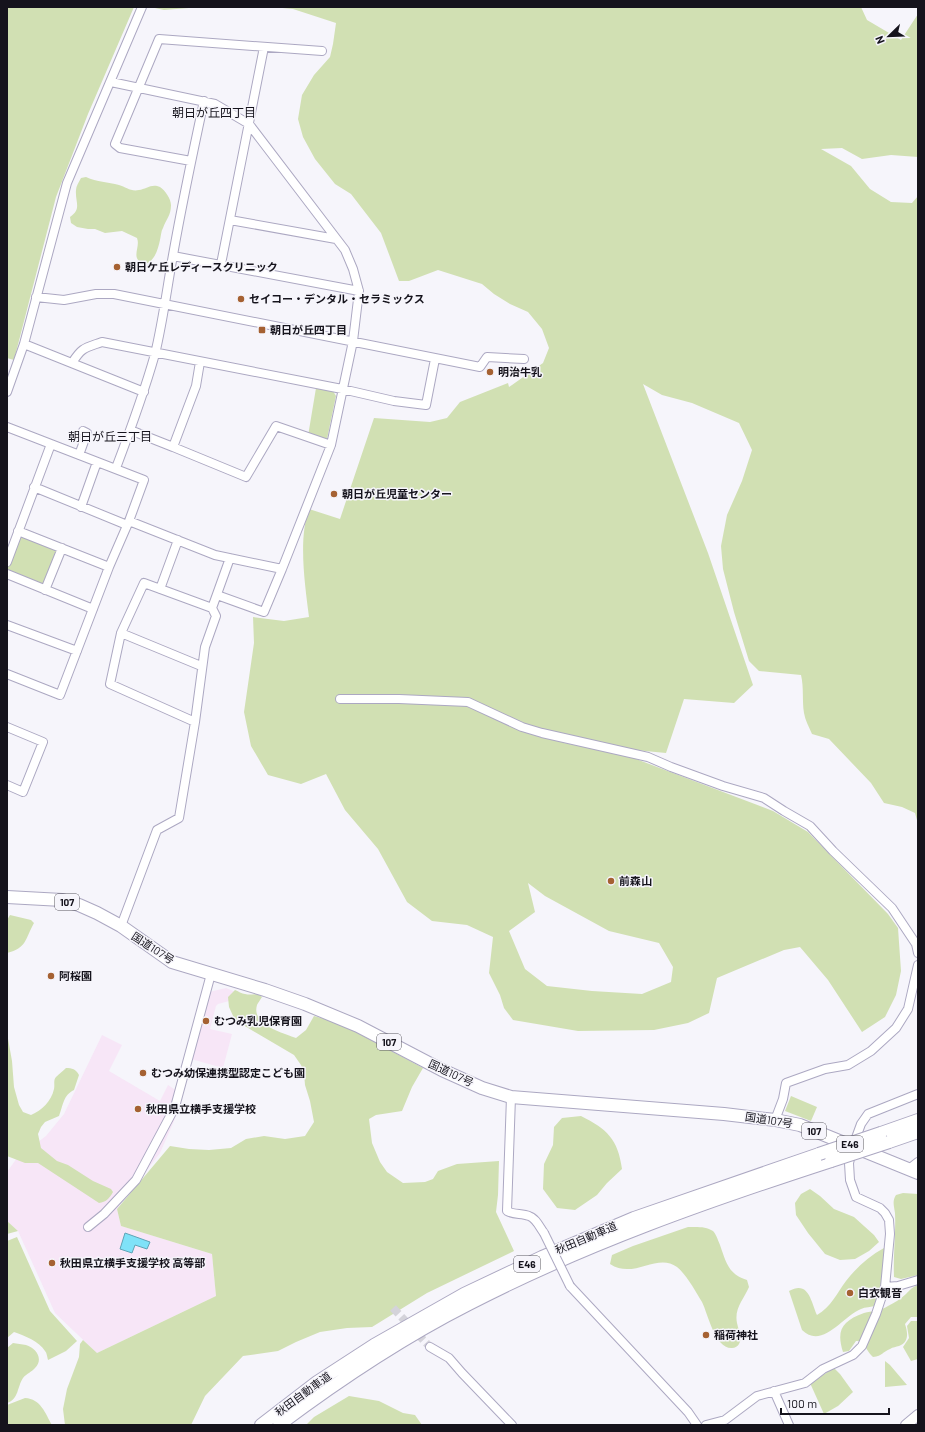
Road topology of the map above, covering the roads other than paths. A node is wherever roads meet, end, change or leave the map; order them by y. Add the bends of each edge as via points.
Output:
1 (142, 7) edge
2 (264, 47) junction
3 (322, 51) dead end
4 (111, 82) junction
5 (138, 88) junction
6 (204, 101) junction
7 (249, 124) junction
8 (191, 162) junction
9 (230, 220) junction
10 (336, 240) junction
11 (173, 256) junction
12 (221, 264) junction
13 (359, 291) junction
14 (36, 297) junction
15 (165, 304) junction
16 (353, 341) junction
17 (24, 344) junction
18 (155, 352) junction
19 (435, 359) junction
20 (524, 359) dead end
21 (200, 362) junction
22 (72, 363) junction
23 (342, 389) junction
24 (7, 392) edge
25 (144, 392) junction
26 (7, 427) edge
27 (130, 430) junction
28 (83, 431) dead end
29 (51, 444) junction
30 (331, 445) junction
31 (173, 447) junction
32 (79, 455) junction
33 (97, 462) junction
34 (116, 468) junction
35 (34, 487) junction
36 (81, 507) junction
37 (128, 523) junction
38 (18, 531) junction
39 (178, 540) junction
40 (62, 548) junction
41 (9, 549) edge
42 (230, 558) junction
43 (7, 562) edge
44 (110, 567) junction
45 (282, 569) junction
46 (7, 574) edge
47 (160, 589) junction
48 (45, 590) junction
49 (217, 595) junction
50 (212, 608) junction
51 (93, 609) junction
52 (7, 625) edge
53 (121, 633) junction
54 (77, 651) junction
55 (201, 666) junction
56 (7, 674) edge
57 (340, 699) dead end
58 (195, 722) junction
59 (7, 727) edge
60 (7, 785) edge
61 (7, 897) edge
62 (121, 926) junction
63 (918, 953) edge
64 (918, 965) edge
65 (211, 974) junction
66 (916, 981) edge
67 (918, 1094) edge
68 (511, 1097) junction
69 (775, 1120) junction
70 (918, 1120) edge
71 (918, 1132) edge
72 (885, 1138) junction
73 (852, 1146) junction
74 (915, 1168) edge
75 (88, 1227) dead end
76 (918, 1280) edge
77 (885, 1287) junction
78 (430, 1347) tunnel mouth
79 (774, 1391) junction
80 (918, 1415) edge
81 (261, 1425) edge
82 (279, 1425) edge
83 (512, 1425) edge
84 (697, 1425) edge
85 (706, 1425) edge
86 (788, 1425) edge
87 (906, 1425) edge

1 - 4 street
2 - 3 street
2 - 5 street via 159,39
2 - 7 street
4 - 5 street
4 - 14 street via 68,183
5 - 6 street
5 - 8 street via 115,144 120,148
6 - 7 street via 215,104
6 - 8 street
7 - 9 street
7 - 10 street
8 - 11 street
9 - 10 street
9 - 12 street
10 - 13 street via 345,250
11 - 12 street
11 - 15 street
12 - 13 street
13 - 16 street
14 - 15 street via 64,300 96,294 114,294
14 - 17 street
15 - 16 street
15 - 18 street
16 - 19 street
16 - 23 street
17 - 22 street
17 - 24 street
18 - 21 street
18 - 22 street via 102,342 79,352
18 - 25 street
19 - 20 street via 480,367 487,357
19 - 23 street via 426,406
21 - 23 street
21 - 31 street via 196,386
22 - 25 street
23 - 30 street
25 - 27 street
26 - 29 street
27 - 31 street
27 - 34 street
28 - 32 street via 87,433
29 - 32 street
29 - 35 street
30 - 31 street via 276,426 246,477
30 - 45 street
32 - 33 street
33 - 34 street
33 - 36 street
34 - 37 street via 144,480
35 - 36 street
35 - 38 street
36 - 37 street
37 - 39 street
37 - 44 street
38 - 40 street
38 - 41 street
39 - 42 street
39 - 47 street
40 - 44 street
40 - 48 street
41 - 43 street
42 - 45 street
42 - 49 street
44 - 51 street
45 - 49 street via 264,612
46 - 48 street
47 - 50 street
47 - 53 street via 144,583
48 - 51 street
49 - 50 street
50 - 55 street via 216,616
51 - 54 street
52 - 54 street
53 - 55 street
53 - 58 street via 110,684
54 - 56 street via 60,695
55 - 58 street
57 - 63 street via 468,702 522,727 648,757 723,786 764,798 810,826 892,908 916,944
58 - 62 street via 179,818 157,830
59 - 60 street via 43,742 23,792
61 - 62 highway, 国道107号 / 107 via 62,900 79,905
62 - 65 highway, 国道107号 / 107 via 172,962
64 - 66 street
65 - 68 highway, 国道107号 / 107 via 305,1004 358,1026 442,1070 482,1088
65 - 75 street via 175,1108 136,1180
66 - 69 street via 908,1009 896,1028 870,1051 848,1065 825,1069 786,1083
67 - 73 street via 868,1114
68 - 69 highway, 国道107号 / 107
68 - 84 street, bridge via 507,1210 530,1216 535,1220 570,1286 688,1412
69 - 73 highway, 国道107号 / 107 via 800,1125
70 - 72 highway, 秋田自動車道 / E46
71 - 72 highway, 秋田自動車道 / E46
72 - 81 highway, 秋田自動車道 / E46, bridge via 819,1154 634,1218 542,1257 464,1294 374,1345 317,1382
72 - 82 highway, 秋田自動車道 / E46, bridge via 831,1161 723,1196 638,1228 547,1267 476,1301 380,1354
73 - 74 highway, 国道107号 / 107
73 - 77 street via 850,1180 856,1197 880,1208 889,1220
76 - 77 street
77 - 79 street via 862,1346 853,1355 823,1369 805,1383
78 - 83 street via 449,1358
79 - 85 street via 757,1396 725,1420
79 - 86 street
80 - 87 main road

